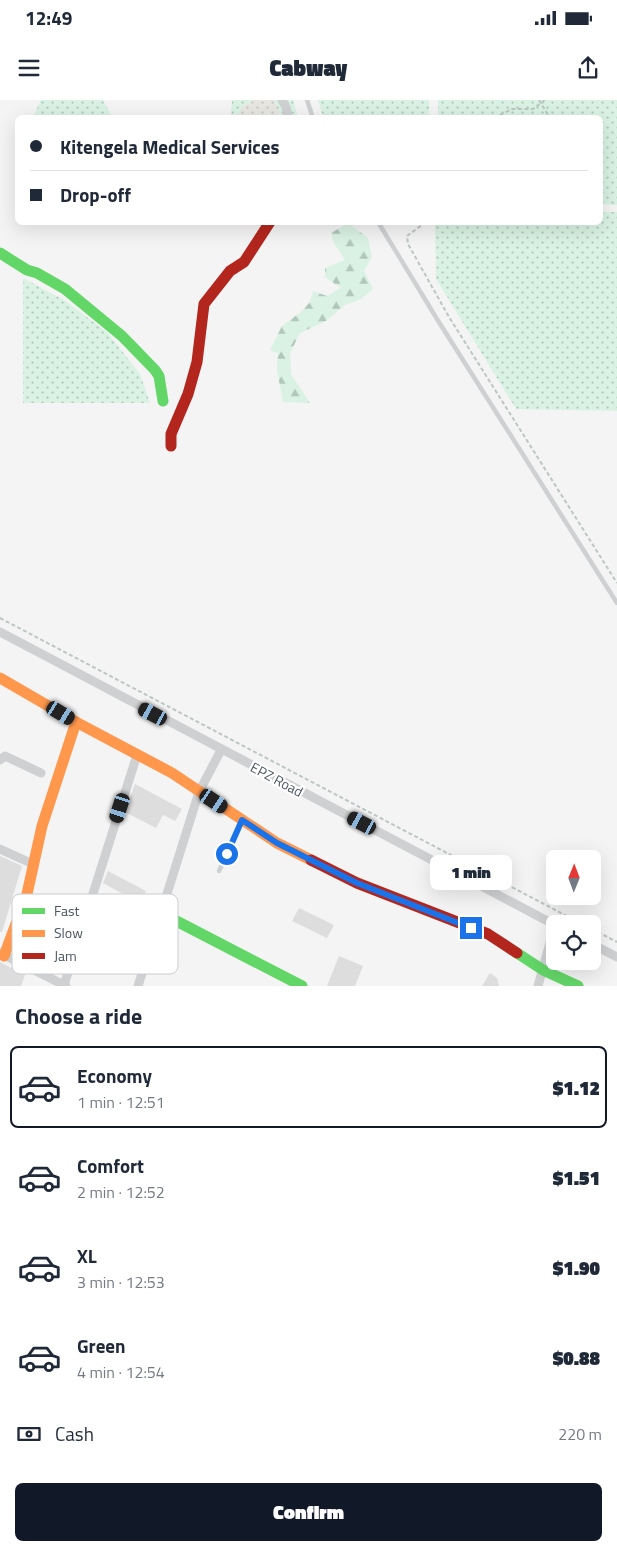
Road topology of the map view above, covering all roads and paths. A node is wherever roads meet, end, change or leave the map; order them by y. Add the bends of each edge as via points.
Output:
1 (282, 100) edge
2 (308, 100) edge
3 (539, 100) edge
4 (545, 100) edge
5 (541, 103) junction
6 (287, 115) edge
7 (312, 115) edge
8 (500, 115) edge
9 (548, 115) edge
10 (268, 225) edge
11 (380, 225) edge
12 (422, 225) edge
13 (0, 253) edge
14 (163, 401) dead end
15 (171, 446) dead end
16 (617, 583) edge
17 (617, 603) edge
18 (0, 618) edge
19 (0, 632) edge
20 (0, 678) edge
21 (76, 722) junction
22 (221, 750) junction
23 (137, 755) junction
24 (2, 757) edge
25 (41, 773) dead end
26 (199, 792) junction
27 (242, 820) junction
28 (0, 849) edge
29 (32, 864) junction
30 (219, 871) dead end
31 (27, 894) edge
32 (94, 894) edge
33 (168, 894) edge
34 (565, 915) edge
35 (546, 920) edge
36 (178, 921) edge
37 (12, 930) edge
38 (601, 934) edge
39 (617, 942) edge
40 (601, 949) edge
41 (2, 954) edge
42 (546, 956) edge
43 (617, 957) edge
44 (542, 970) junction
45 (41, 974) edge
46 (69, 974) edge
47 (142, 974) edge
48 (65, 986) edge
49 (138, 986) edge
50 (302, 986) edge
51 (538, 986) edge
52 (578, 986) edge

1 - 6 street
2 - 7 lane
3 - 5 path
4 - 5 path
5 - 8 path via 533,109 512,109
5 - 9 path
10 - 15 street via 244,262 230,271 204,304 195,370 171,434
11 - 17 lane
12 - 16 path via 407,236 408,244 449,317
13 - 14 street via 27,270 54,281 122,336 159,376
18 - 34 path
19 - 22 street, EPZ Road
20 - 21 street
21 - 23 street
21 - 29 street
22 - 26 street
22 - 35 street, EPZ Road
23 - 26 street
23 - 32 street
24 - 25 street
26 - 27 street
26 - 33 street
27 - 30 lane
27 - 44 street via 277,843 357,883 488,934
28 - 29 street
29 - 31 street
36 - 50 street
37 - 41 street
38 - 39 path
40 - 43 street
42 - 44 street
44 - 51 street
44 - 52 street
45 - 48 street
46 - 48 street
47 - 49 street

